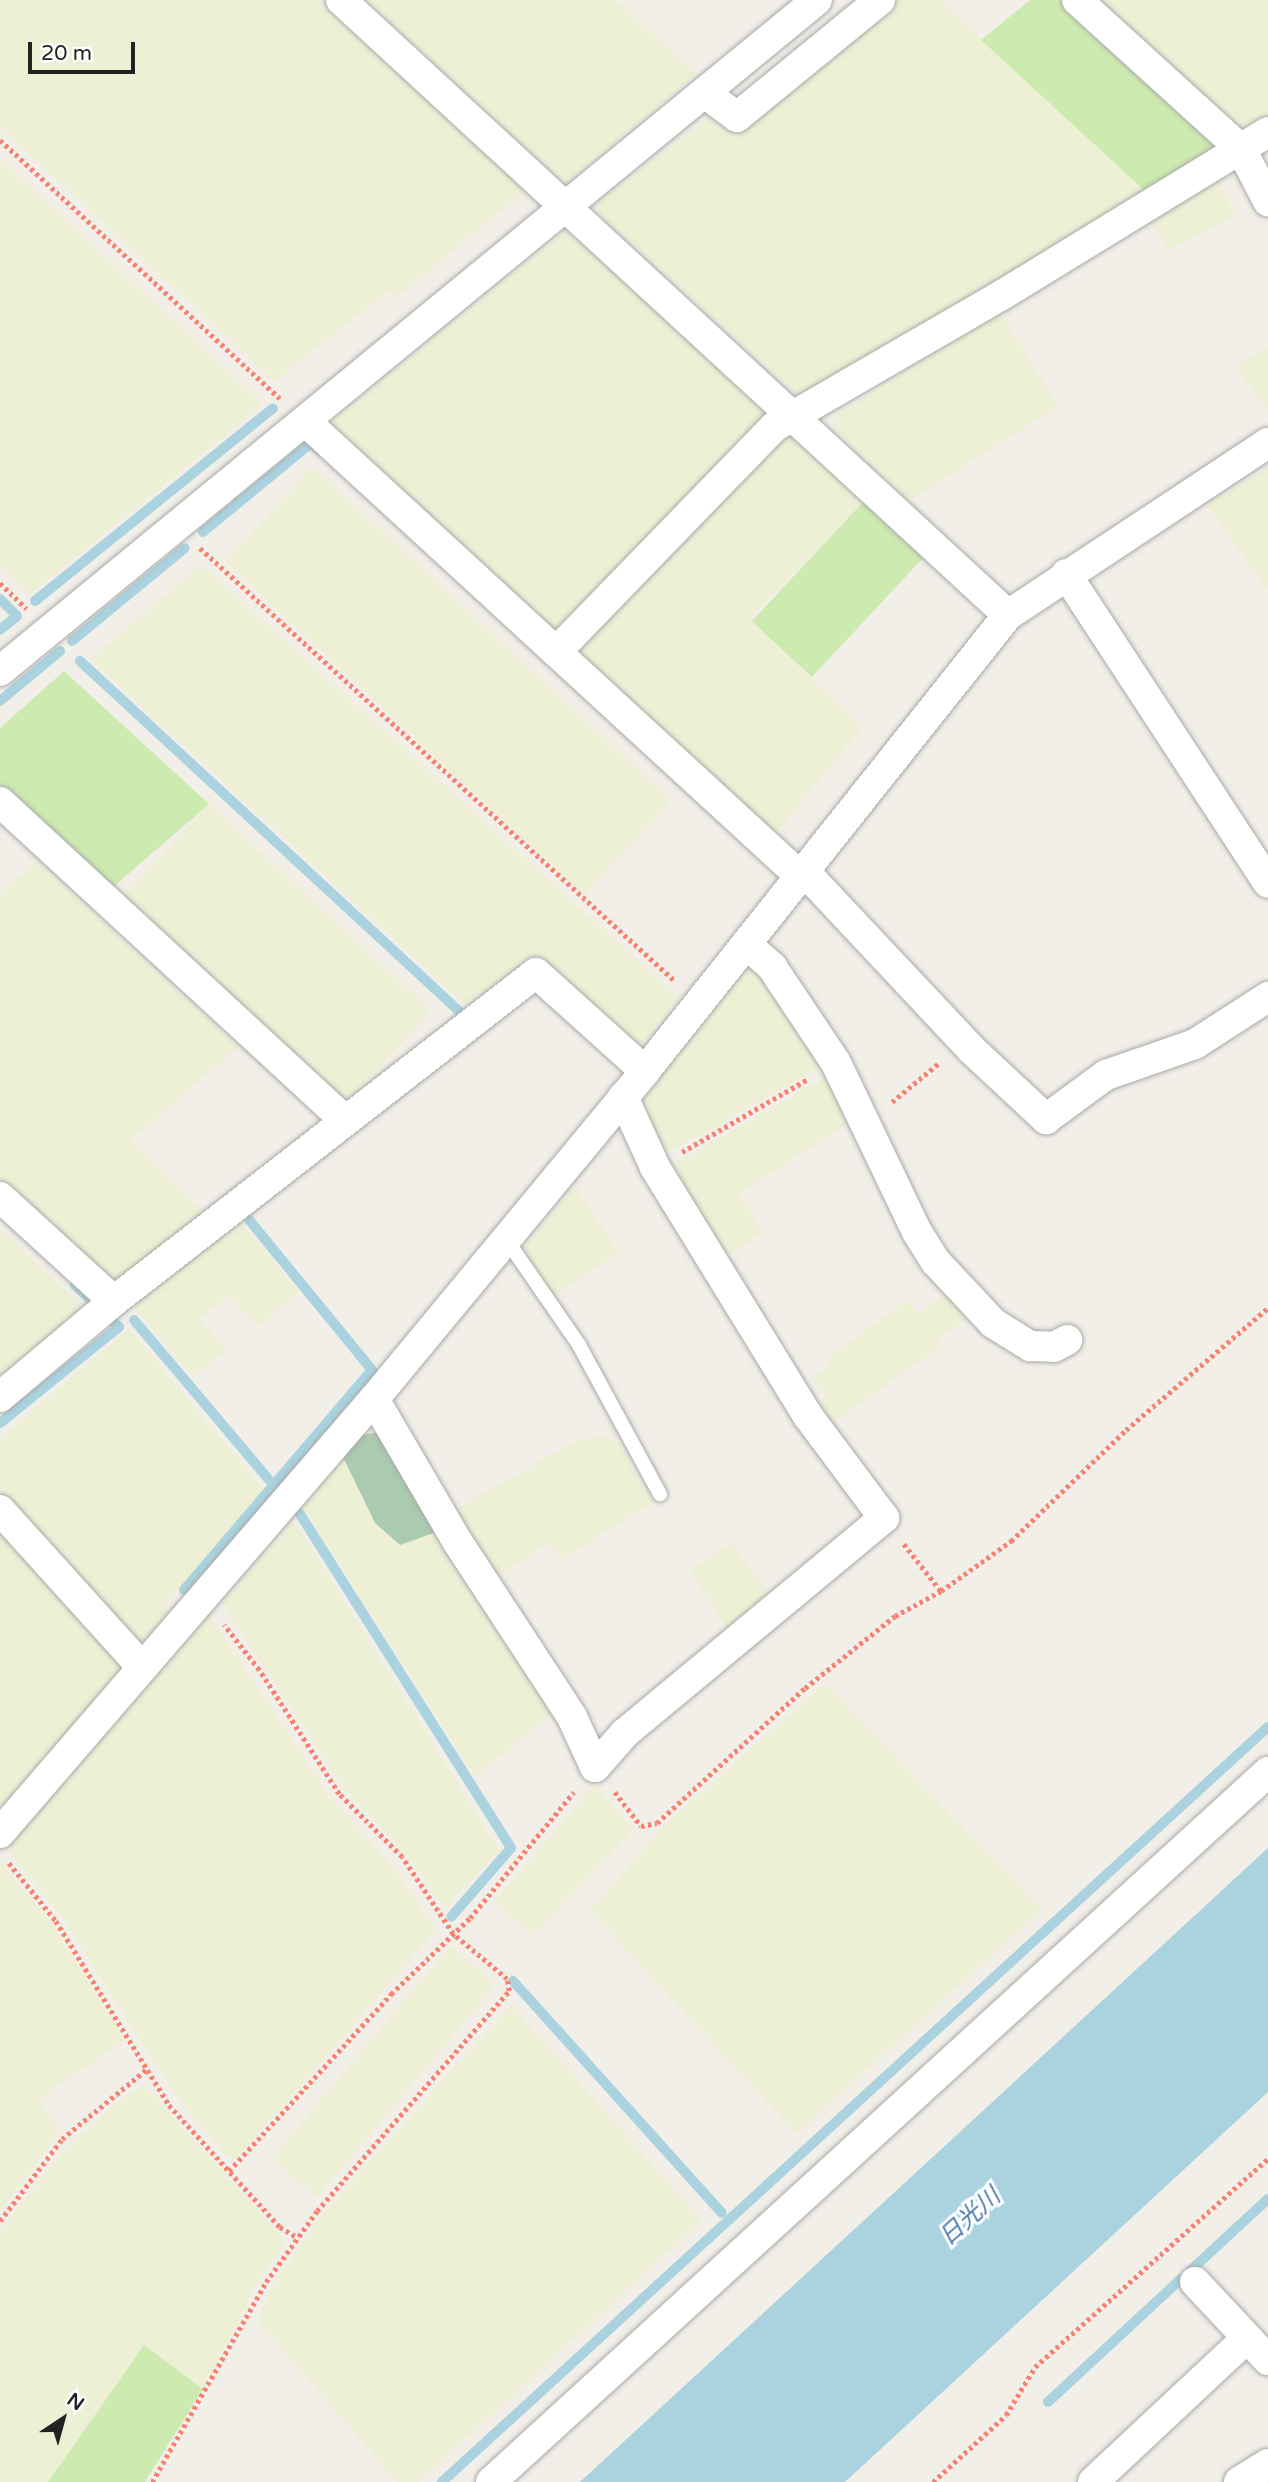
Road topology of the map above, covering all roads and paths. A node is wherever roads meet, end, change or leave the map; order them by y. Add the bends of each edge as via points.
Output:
1 (341, 0) edge
2 (817, 0) edge
3 (880, 0) edge
4 (1077, 0) edge
5 (705, 93) junction
6 (1268, 132) edge
7 (0, 140) edge
8 (1241, 149) junction
9 (1268, 201) edge
10 (566, 207) junction
11 (793, 415) junction
12 (305, 421) junction
13 (1268, 443) edge
14 (176, 527) junction
15 (1066, 574) junction
16 (1008, 615) junction
17 (556, 652) junction
18 (0, 671) edge
19 (0, 802) edge
20 (802, 873) junction
21 (1268, 883) edge
22 (747, 944) junction
23 (1268, 997) edge
24 (699, 1003) junction
25 (964, 1042) junction
26 (836, 1063) junction
27 (645, 1071) junction
28 (623, 1097) junction
29 (345, 1120) junction
30 (865, 1124) junction
31 (655, 1167) junction
32 (0, 1197) edge
33 (506, 1239) junction
34 (114, 1301) junction
35 (1268, 1308) edge
36 (1067, 1340) dead end
37 (0, 1397) edge
38 (374, 1399) junction
39 (660, 1494) dead end
40 (0, 1510) edge
41 (884, 1518) junction
42 (941, 1591) junction
43 (202, 1596) junction
44 (141, 1666) junction
45 (595, 1767) junction
46 (1268, 1772) edge
47 (2, 1832) edge
48 (453, 1934) junction
49 (148, 2068) junction
50 (1268, 2159) edge
51 (229, 2171) junction
52 (0, 2221) edge
53 (298, 2238) junction
54 (1195, 2282) dead end
55 (1247, 2338) junction
56 (1268, 2360) edge
57 (1268, 2464) edge
58 (152, 2482) edge
59 (491, 2482) edge
60 (933, 2482) edge
61 (1093, 2482) edge
62 (1239, 2482) edge

1 - 10 street
2 - 5 street
3 - 5 street via 737,117
4 - 8 street
5 - 10 street
6 - 8 street
7 - 12 path
8 - 9 street
8 - 11 street via 1002,295
10 - 11 street
10 - 12 street
11 - 16 street
11 - 17 street via 774,427
12 - 14 street
12 - 17 street
13 - 15 street
14 - 18 street
14 - 24 path
15 - 16 street
15 - 21 street
16 - 20 street
17 - 20 street
19 - 29 street
20 - 22 street
20 - 25 street
22 - 24 street
22 - 26 street via 772,967
23 - 25 street via 1195,1044 1106,1075 1046,1119
24 - 27 street
25 - 30 path
26 - 30 street
26 - 31 path
27 - 28 street
27 - 29 street via 536,973
28 - 31 street
28 - 33 street
29 - 34 street
30 - 36 street via 917,1232 962,1293 993,1323 1030,1346 1054,1347
31 - 41 street via 808,1416
32 - 34 street
33 - 38 street
33 - 39 lane via 579,1345
34 - 37 street
35 - 42 path via 1126,1430 1011,1541
38 - 43 street
38 - 45 street via 457,1541 572,1717
40 - 44 street
41 - 42 path
41 - 45 street via 625,1733
42 - 45 path via 895,1616 805,1688 657,1822 641,1826
43 - 44 street
43 - 48 path via 259,1670 339,1794 402,1857
44 - 47 street
45 - 48 path
46 - 59 street
47 - 49 path
48 - 51 path via 391,1994
48 - 53 path via 507,1979 509,1990
49 - 51 path via 169,2105
49 - 52 path via 62,2139
50 - 60 path via 1035,2367 1006,2415
51 - 53 path via 280,2227
53 - 58 path via 266,2282
54 - 55 street
55 - 56 street
55 - 61 street
57 - 62 street

